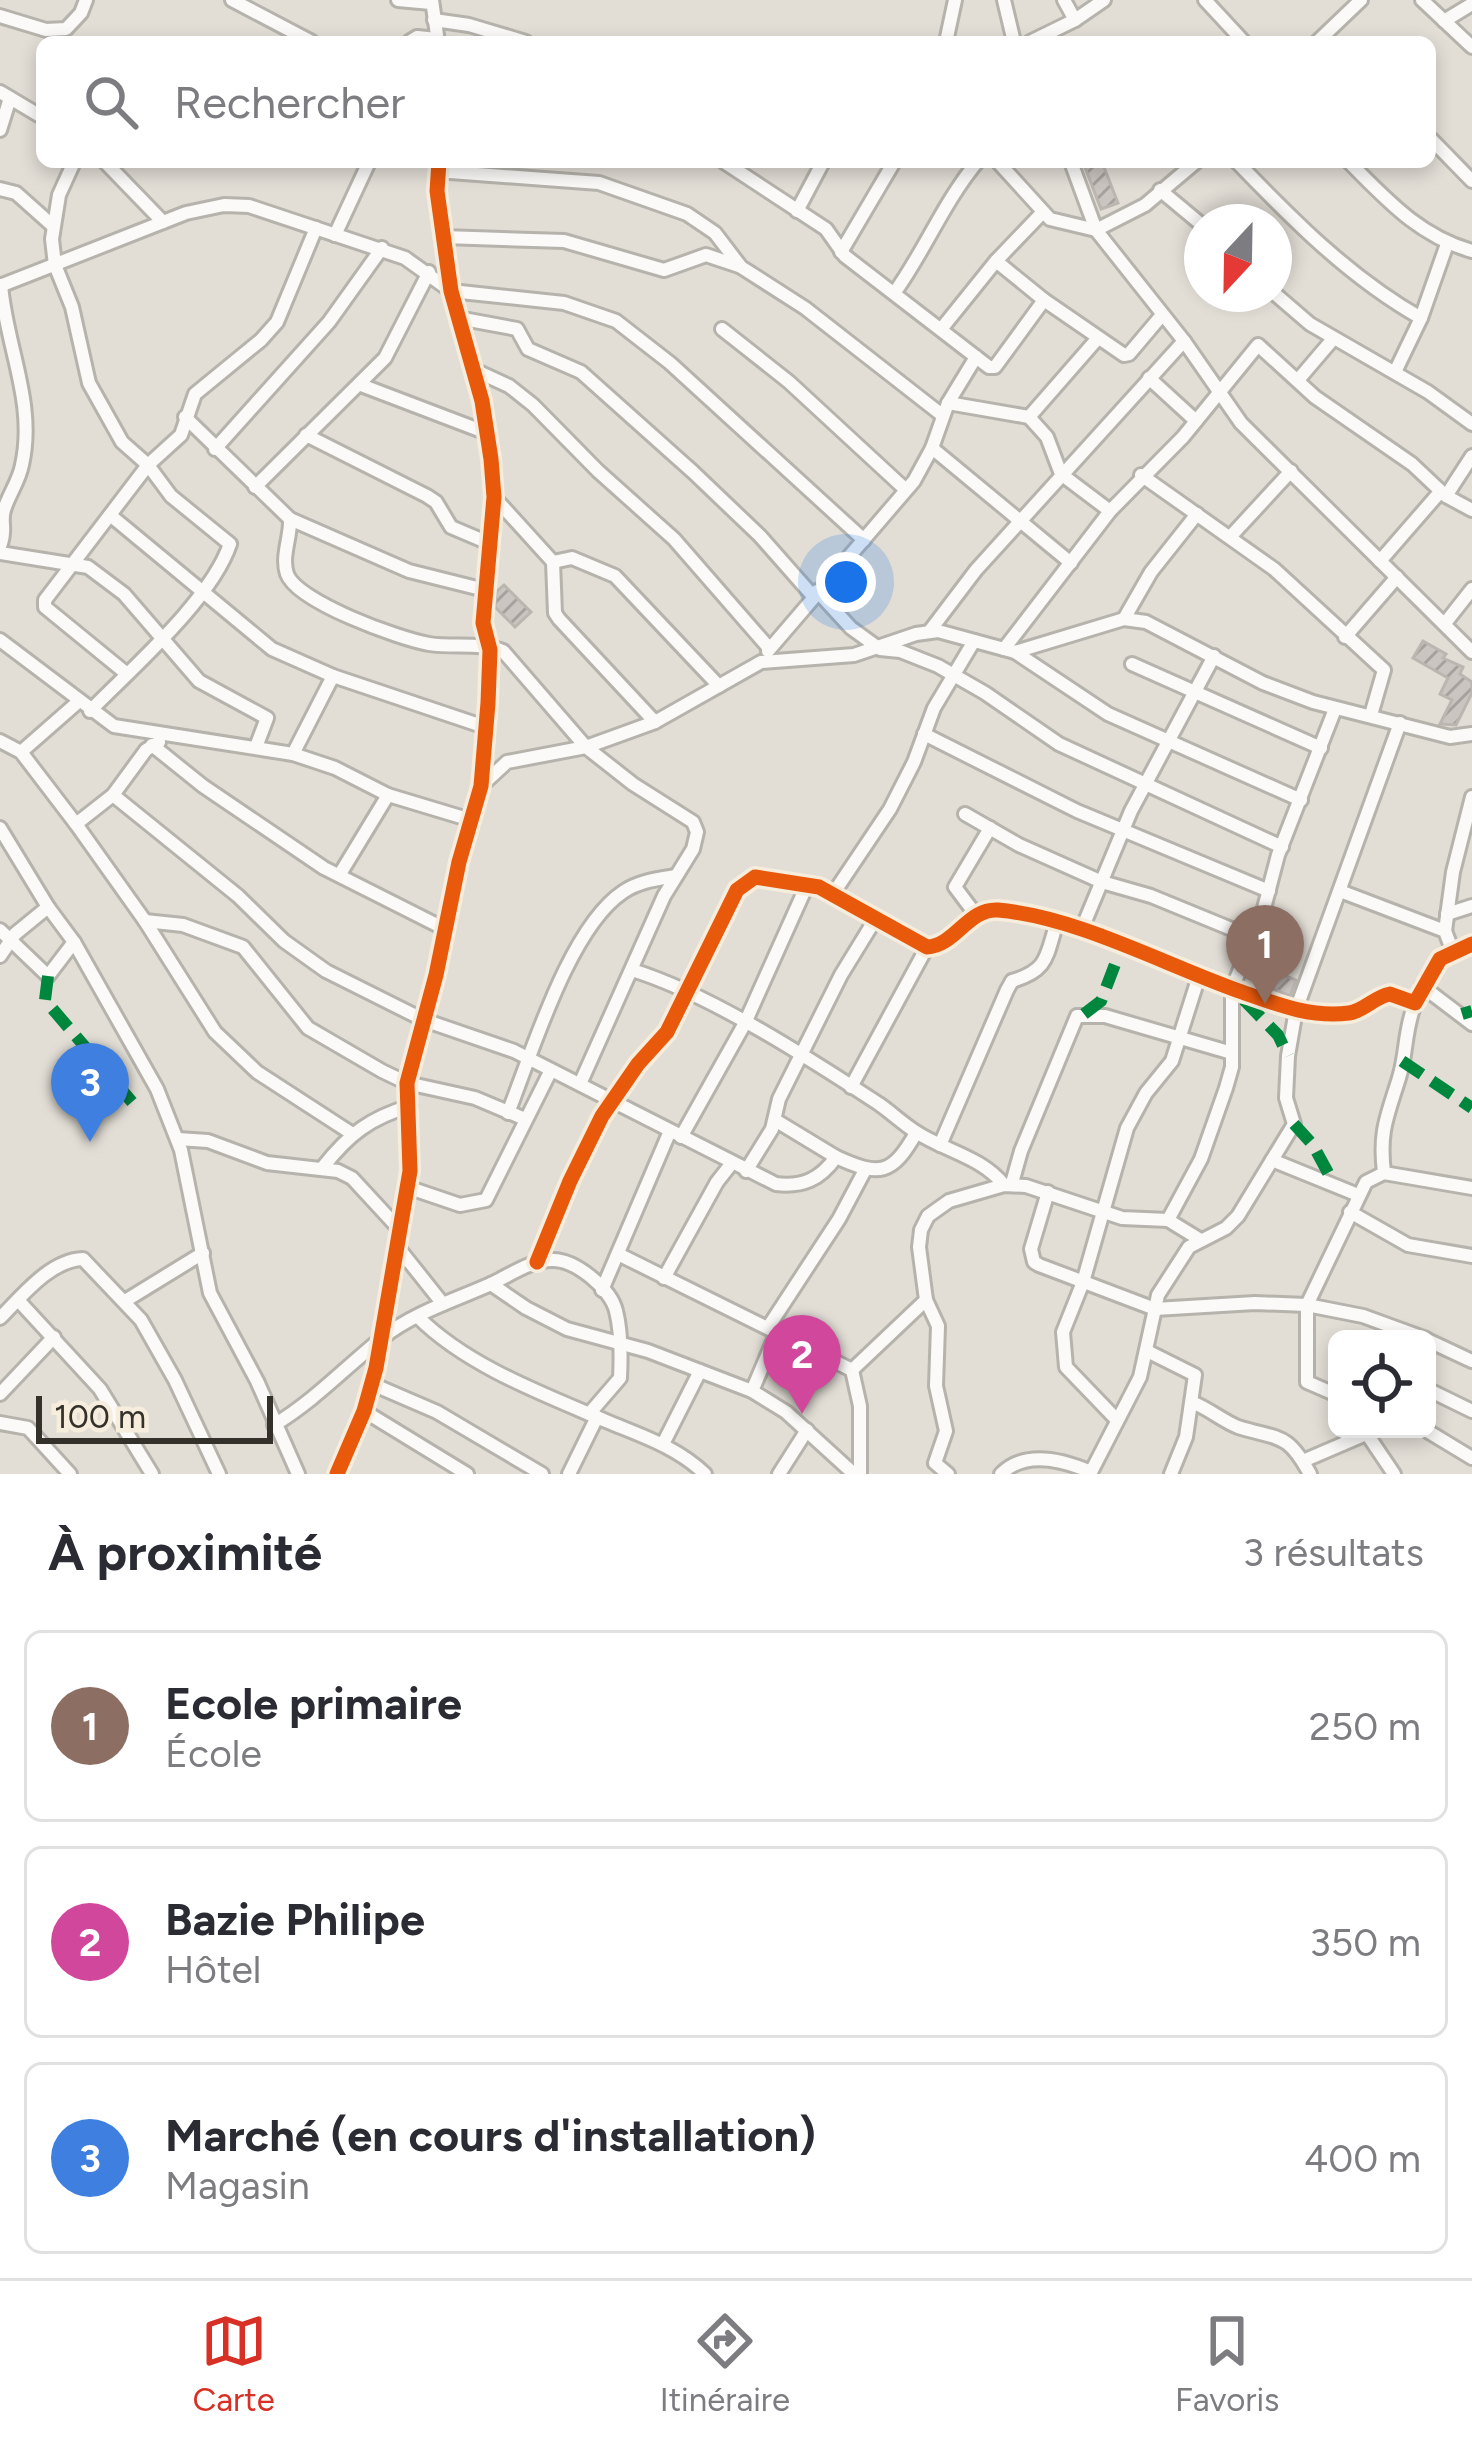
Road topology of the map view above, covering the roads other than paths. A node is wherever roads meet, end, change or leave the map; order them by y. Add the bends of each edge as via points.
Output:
1 (86, 0) edge
2 (232, 0) edge
3 (398, 0) edge
4 (955, 0) edge
5 (1004, 0) edge
6 (1064, 0) edge
7 (1104, 0) edge
8 (1361, 0) edge
9 (1423, 0) edge
10 (431, 2) edge
11 (1212, 2) edge
12 (1472, 4) edge
13 (0, 16) edge
14 (434, 20) junction
15 (1075, 20) junction
16 (1444, 21) junction
17 (301, 36) edge
18 (437, 36) edge
19 (506, 36) edge
20 (947, 36) edge
21 (1013, 36) edge
22 (1042, 36) edge
23 (1239, 36) edge
24 (1329, 36) edge
25 (1472, 47) edge
26 (5, 95) edge
27 (36, 113) edge
28 (0, 130) edge
29 (1436, 144) edge
30 (71, 168) edge
31 (111, 168) edge
32 (366, 168) edge
33 (438, 168) edge
34 (447, 168) edge
35 (562, 168) edge
36 (733, 168) edge
37 (751, 168) edge
38 (820, 168) edge
39 (890, 168) edge
40 (972, 168) edge
41 (1003, 168) edge
42 (1073, 168) edge
43 (1188, 168) edge
44 (1243, 168) edge
45 (1355, 168) edge
46 (746, 176) junction
47 (561, 180) junction
48 (1472, 181) edge
49 (0, 189) edge
50 (1160, 190) junction
51 (1184, 210) edge
52 (796, 211) junction
53 (1042, 213) junction
54 (164, 222) junction
55 (53, 226) junction
56 (316, 228) junction
57 (1096, 230) junction
58 (1472, 232) edge
59 (335, 235) junction
60 (444, 238) junction
61 (1447, 244) junction
62 (382, 248) junction
63 (1468, 250) edge
64 (841, 252) junction
65 (996, 261) junction
66 (55, 265) junction
67 (741, 267) junction
68 (429, 272) junction
69 (1, 285) edge
70 (451, 291) junction
71 (895, 292) junction
72 (1044, 300) junction
73 (1292, 306) edge
74 (1162, 315) junction
75 (458, 318) junction
76 (1421, 318) junction
77 (942, 328) junction
78 (722, 329) dead end
79 (1098, 338) junction
80 (1333, 339) junction
81 (1184, 340) junction
82 (976, 357) junction
83 (472, 369) junction
84 (1395, 372) junction
85 (1149, 378) junction
86 (1298, 380) junction
87 (362, 385) junction
88 (1220, 391) junction
89 (945, 409) junction
90 (185, 417) junction
91 (1029, 417) junction
92 (1196, 421) junction
93 (1472, 424) edge
94 (487, 433) junction
95 (306, 435) junction
96 (215, 448) junction
97 (932, 448) junction
98 (1472, 456) edge
99 (148, 465) junction
100 (1291, 471) junction
101 (1060, 474) junction
102 (1141, 475) junction
103 (256, 487) junction
104 (906, 490) junction
105 (1443, 494) junction
106 (494, 496) junction
107 (1472, 509) edge
108 (1110, 511) junction
109 (1197, 514) junction
110 (110, 515) junction
111 (290, 519) junction
112 (1022, 520) junction
113 (1231, 536) junction
114 (864, 540) junction
115 (491, 544) junction
116 (0, 549) edge
117 (1380, 561) junction
118 (553, 562) junction
119 (1071, 562) junction
120 (70, 564) junction
121 (1397, 578) junction
122 (1472, 589) edge
123 (485, 590) junction
124 (199, 592) junction
125 (814, 593) junction
126 (1124, 619) junction
127 (1446, 622) junction
128 (929, 632) junction
129 (1345, 638) junction
130 (0, 640) edge
131 (162, 640) junction
132 (974, 640) junction
133 (488, 646) junction
134 (769, 648) junction
135 (880, 650) junction
136 (1010, 650) junction
137 (1472, 652) edge
138 (1214, 656) junction
139 (761, 662) junction
140 (1132, 664) dead end
141 (127, 674) junction
142 (954, 675) junction
143 (333, 676) junction
144 (719, 686) junction
145 (1198, 693) junction
146 (78, 702) junction
147 (1335, 709) junction
148 (90, 712) junction
149 (1371, 715) junction
150 (655, 722) junction
151 (1400, 723) junction
152 (485, 727) junction
153 (924, 734) junction
154 (1472, 734) edge
155 (172, 736) junction
156 (0, 741) edge
157 (1170, 741) junction
158 (152, 746) junction
159 (256, 747) junction
160 (586, 747) junction
161 (1322, 748) junction
162 (21, 752) junction
163 (293, 754) junction
164 (1145, 784) junction
165 (481, 786) junction
166 (113, 795) junction
167 (388, 795) junction
168 (1472, 797) edge
169 (1301, 800) junction
170 (965, 814) dead end
171 (471, 820) junction
172 (76, 824) junction
173 (1469, 825) edge
174 (990, 827) junction
175 (0, 828) edge
176 (1121, 831) junction
177 (1282, 847) junction
178 (340, 874) junction
179 (676, 876) junction
180 (1102, 882) junction
181 (806, 885) junction
182 (1269, 891) junction
183 (1340, 891) junction
184 (833, 894) junction
185 (1472, 906) edge
186 (48, 907) junction
187 (1447, 914) junction
188 (976, 915) junction
189 (876, 918) junction
190 (145, 921) junction
191 (1057, 922) junction
192 (445, 928) junction
193 (1081, 931) junction
194 (1445, 931) junction
195 (4, 935) edge
196 (1251, 938) junction
197 (74, 941) junction
198 (1472, 944) edge
199 (927, 947) junction
200 (1453, 952) junction
201 (0, 956) edge
202 (632, 970) junction
203 (1199, 976) junction
204 (1422, 986) junction
205 (1232, 988) junction
206 (688, 993) junction
207 (1415, 1003) junction
208 (1296, 1010) junction
209 (424, 1020) junction
210 (745, 1023) junction
211 (1472, 1024) edge
212 (1181, 1037) junction
213 (1232, 1053) junction
214 (800, 1056) junction
215 (530, 1059) junction
216 (551, 1070) junction
217 (407, 1083) junction
218 (580, 1084) junction
219 (851, 1087) junction
220 (614, 1100) junction
221 (410, 1106) junction
222 (508, 1113) junction
223 (525, 1119) junction
224 (775, 1120) junction
225 (351, 1133) junction
226 (916, 1133) junction
227 (675, 1134) junction
228 (178, 1139) junction
229 (940, 1145) junction
230 (836, 1157) junction
231 (1272, 1160) junction
232 (732, 1163) junction
233 (323, 1167) junction
234 (865, 1170) junction
235 (746, 1171) junction
236 (1384, 1173) junction
237 (1008, 1184) junction
238 (407, 1187) junction
239 (1472, 1188) edge
240 (1048, 1192) junction
241 (1358, 1195) junction
242 (1350, 1212) junction
243 (1102, 1213) junction
244 (1168, 1220) junction
245 (400, 1230) junction
246 (1199, 1239) junction
247 (396, 1245) junction
248 (202, 1253) junction
249 (619, 1254) junction
250 (1472, 1256) edge
251 (538, 1262) junction
252 (664, 1278) junction
253 (1083, 1282) junction
254 (491, 1284) junction
255 (602, 1290) junction
256 (18, 1300) junction
257 (926, 1300) junction
258 (125, 1301) junction
259 (443, 1304) junction
260 (1307, 1305) junction
261 (1155, 1309) junction
262 (418, 1317) junction
263 (0, 1318) edge
264 (773, 1328) junction
265 (1401, 1330) edge
266 (53, 1337) junction
267 (382, 1338) junction
268 (617, 1341) junction
269 (1436, 1344) edge
270 (1147, 1351) junction
271 (1472, 1361) edge
272 (852, 1370) junction
273 (700, 1371) junction
274 (372, 1384) junction
275 (752, 1391) junction
276 (1328, 1391) edge
277 (1436, 1393) edge
278 (0, 1394) edge
279 (1194, 1403) junction
280 (364, 1411) junction
281 (1472, 1411) edge
282 (593, 1415) junction
283 (1117, 1420) junction
284 (0, 1423) edge
285 (274, 1425) junction
286 (807, 1430) junction
287 (1436, 1436) edge
288 (1355, 1438) edge
289 (1369, 1438) edge
290 (663, 1444) junction
291 (1472, 1458) edge
292 (1306, 1468) edge
293 (1091, 1473) edge
294 (70, 1474) edge
295 (152, 1474) edge
296 (219, 1474) edge
297 (298, 1474) edge
298 (337, 1474) edge
299 (467, 1474) edge
300 (542, 1474) edge
301 (569, 1474) edge
302 (705, 1474) edge
303 (779, 1474) edge
304 (857, 1474) edge
305 (947, 1474) edge
306 (1001, 1474) edge
307 (1171, 1474) edge
308 (1394, 1474) edge

1 - 13 street via 66,29
2 - 17 street
3 - 10 street
4 - 20 street
5 - 21 street
6 - 15 street
7 - 15 street
8 - 24 street
9 - 16 street
10 - 14 street
11 - 23 street
12 - 16 street
14 - 18 street
14 - 19 street
15 - 22 street
16 - 25 street
26 - 27 street
26 - 28 street
29 - 48 street
30 - 55 street
31 - 54 street
32 - 59 street
33 - 60 street
34 - 47 street
35 - 47 street
36 - 46 street
37 - 46 street
38 - 52 street
39 - 64 street
40 - 71 street
41 - 53 street
42 - 57 street
43 - 50 street
44 - 76 street via 1347,267
45 - 61 street via 1403,217
46 - 52 street
47 - 67 street via 599,183 687,214 715,232
49 - 55 street
50 - 51 street
50 - 57 street
52 - 64 street via 826,229
53 - 57 street
53 - 65 street
54 - 56 street via 224,205
54 - 66 street
55 - 66 street
56 - 59 street
56 - 90 street via 277,322 195,394
57 - 74 street
58 - 63 street
59 - 62 street
60 - 67 street via 563,241 664,270 706,255
60 - 70 street
61 - 63 street
61 - 76 street
62 - 68 street
62 - 96 street via 329,322
64 - 71 street
65 - 72 street
65 - 77 street
66 - 69 street
66 - 99 street via 88,383 122,442
67 - 89 street
68 - 70 street
68 - 87 street via 396,344
69 - 116 street via 26,416 23,463 3,512
70 - 75 street
70 - 114 street via 564,302 616,321
71 - 77 street
72 - 79 street
72 - 82 street via 994,367
73 - 80 street
74 - 79 street via 1129,354
74 - 81 street
75 - 83 street
75 - 125 street via 518,328 528,349 581,372
76 - 84 street
77 - 82 street
78 - 104 street
79 - 91 street
80 - 84 street
80 - 86 street
81 - 85 street
81 - 88 street
82 - 89 street
83 - 94 street
83 - 134 street via 533,405 674,539
84 - 93 street
85 - 92 street
85 - 101 street
86 - 88 street via 1258,345
86 - 105 street
87 - 94 street
87 - 95 street
88 - 92 street
88 - 100 street
89 - 91 street
89 - 97 street
90 - 96 street
90 - 99 street via 181,435
91 - 101 street via 1047,437
92 - 102 street
94 - 106 street
95 - 103 street
95 - 115 street via 427,496 452,527
96 - 103 street
97 - 104 street
97 - 112 street
98 - 105 street
99 - 110 street
99 - 124 street via 171,496 230,544
100 - 113 street
100 - 117 street
101 - 108 street
101 - 112 street
102 - 108 street
102 - 109 street
103 - 111 street
104 - 114 street
105 - 107 street
105 - 117 street
106 - 115 street
106 - 118 street
108 - 119 street
109 - 113 street
109 - 126 street
110 - 120 street
110 - 124 street
111 - 123 street via 409,571
111 - 133 street via 285,557 293,584 401,637
112 - 119 street
112 - 128 street
113 - 129 street
114 - 125 street
115 - 123 street
116 - 120 street
117 - 121 street
118 - 144 street via 572,558 615,576
118 - 150 street via 555,613
119 - 136 street
120 - 131 street via 103,576
120 - 141 street via 45,607
121 - 127 street
121 - 129 street
122 - 127 street
123 - 133 street
124 - 131 street
124 - 143 street via 272,649
125 - 134 street
125 - 135 street
126 - 136 street
126 - 138 street
127 - 137 street
128 - 132 street
128 - 135 street
129 - 149 street via 1386,673
130 - 146 street
131 - 141 street
131 - 159 street via 199,682 267,718
132 - 136 street
132 - 142 street
133 - 152 street
133 - 160 street via 511,657
134 - 139 street
135 - 139 street
135 - 142 street
136 - 157 street via 1108,714
138 - 145 street
138 - 147 street
139 - 144 street
140 - 145 street
141 - 148 street
142 - 153 street
142 - 164 street via 1046,736
143 - 152 street
143 - 163 street
144 - 150 street
145 - 157 street
145 - 161 street
146 - 148 street
146 - 162 street
147 - 149 street
147 - 161 street
148 - 155 street via 114,726
149 - 151 street
150 - 160 street
151 - 154 street via 1450,737
151 - 183 street
152 - 165 street
153 - 176 street
153 - 184 street via 890,809
155 - 158 street
155 - 159 street
156 - 162 street
157 - 164 street
157 - 169 street
158 - 166 street
158 - 178 street
159 - 163 street
160 - 165 street via 508,762
160 - 179 street via 693,822 693,849
161 - 169 street
162 - 172 street
163 - 167 street
164 - 176 street
164 - 177 street
165 - 171 street
166 - 172 street
166 - 209 street via 326,971
167 - 171 street
167 - 178 street
168 - 173 street
169 - 177 street
170 - 174 street
171 - 192 street
172 - 190 street
173 - 187 street
174 - 180 street
174 - 188 street via 955,887
175 - 186 street
176 - 180 street
176 - 182 street
177 - 182 street
178 - 192 street
179 - 202 street
179 - 215 street via 622,892 589,929
180 - 193 street
180 - 196 street
181 - 184 street
181 - 206 street via 754,877 743,883
181 - 210 street
182 - 196 street
183 - 194 street
183 - 208 street
184 - 189 street
185 - 187 street
186 - 195 street
186 - 197 street
187 - 194 street
188 - 191 street via 999,910
188 - 199 street
189 - 199 street
189 - 214 street
190 - 217 street via 243,946 308,1028
190 - 225 street via 230,1048
191 - 193 street
191 - 229 street via 1042,967 1007,990
192 - 209 street
193 - 203 street
194 - 200 street
195 - 197 street via 48,976
195 - 201 street
196 - 205 street
197 - 228 street
198 - 200 street
199 - 219 street
200 - 204 street
202 - 206 street
202 - 218 street
203 - 205 street
203 - 212 street
204 - 207 street
204 - 211 street
205 - 208 street
205 - 213 street
206 - 210 street
206 - 220 street
207 - 208 street via 1390,994 1349,1013
207 - 236 street via 1381,1128
208 - 231 street via 1286,1098 1294,1124
209 - 215 street
209 - 217 street
210 - 214 street
210 - 227 street
212 - 213 street
212 - 237 street via 1077,1016
212 - 243 street via 1127,1128
213 - 244 street via 1201,1159
214 - 219 street
214 - 224 street
215 - 216 street
215 - 222 street
216 - 218 street
216 - 223 street
217 - 221 street
217 - 222 street
218 - 220 street
219 - 226 street
220 - 227 street
220 - 251 street
221 - 225 street
221 - 238 street
222 - 223 street
223 - 238 street via 481,1203 460,1205
224 - 230 street
224 - 235 street
225 - 233 street
226 - 229 street
226 - 234 street via 896,1164
227 - 232 street
227 - 249 street
228 - 233 street
228 - 248 street
229 - 237 street
230 - 234 street
230 - 235 street via 798,1187
231 - 241 street
231 - 246 street via 1238,1216
232 - 235 street
232 - 252 street
233 - 245 street via 352,1178
234 - 264 street
236 - 239 street
236 - 241 street
237 - 240 street
237 - 257 street via 949,1201 928,1216 920,1247
238 - 245 street
240 - 243 street
240 - 253 street via 1034,1262
241 - 242 street
242 - 250 street via 1408,1245
242 - 260 street
243 - 244 street
243 - 253 street
244 - 246 street
245 - 247 street
246 - 261 street
247 - 259 street
247 - 267 street
248 - 258 street
248 - 285 street via 210,1292
249 - 252 street
249 - 255 street
251 - 254 street
251 - 255 street via 566,1262
252 - 264 street
253 - 261 street
253 - 283 street via 1064,1328 1063,1359
254 - 259 street
254 - 268 street via 568,1329
255 - 268 street via 616,1311
256 - 258 street via 76,1258
256 - 263 street
256 - 266 street
257 - 272 street
257 - 305 street via 938,1326 936,1385 946,1431 935,1463
258 - 296 street via 175,1380
259 - 262 street
260 - 261 street
260 - 265 street
260 - 276 street via 1307,1382
261 - 270 street
262 - 267 street
262 - 282 street via 458,1349
264 - 272 street
264 - 275 street
266 - 278 street
266 - 295 street via 100,1389
267 - 274 street
267 - 285 street
268 - 273 street
268 - 282 street via 618,1383
269 - 271 street
270 - 279 street via 1195,1375
270 - 283 street
272 - 304 street via 860,1406
273 - 275 street
273 - 290 street
274 - 280 street
274 - 300 street
275 - 286 street
277 - 281 street
279 - 292 street via 1286,1442
279 - 307 street
280 - 298 street
280 - 299 street
282 - 290 street
282 - 301 street
283 - 293 street
284 - 294 street via 28,1428
285 - 297 street
286 - 303 street
286 - 304 street
287 - 291 street
288 - 292 street
289 - 308 street
290 - 302 street
293 - 306 street via 1048,1459

